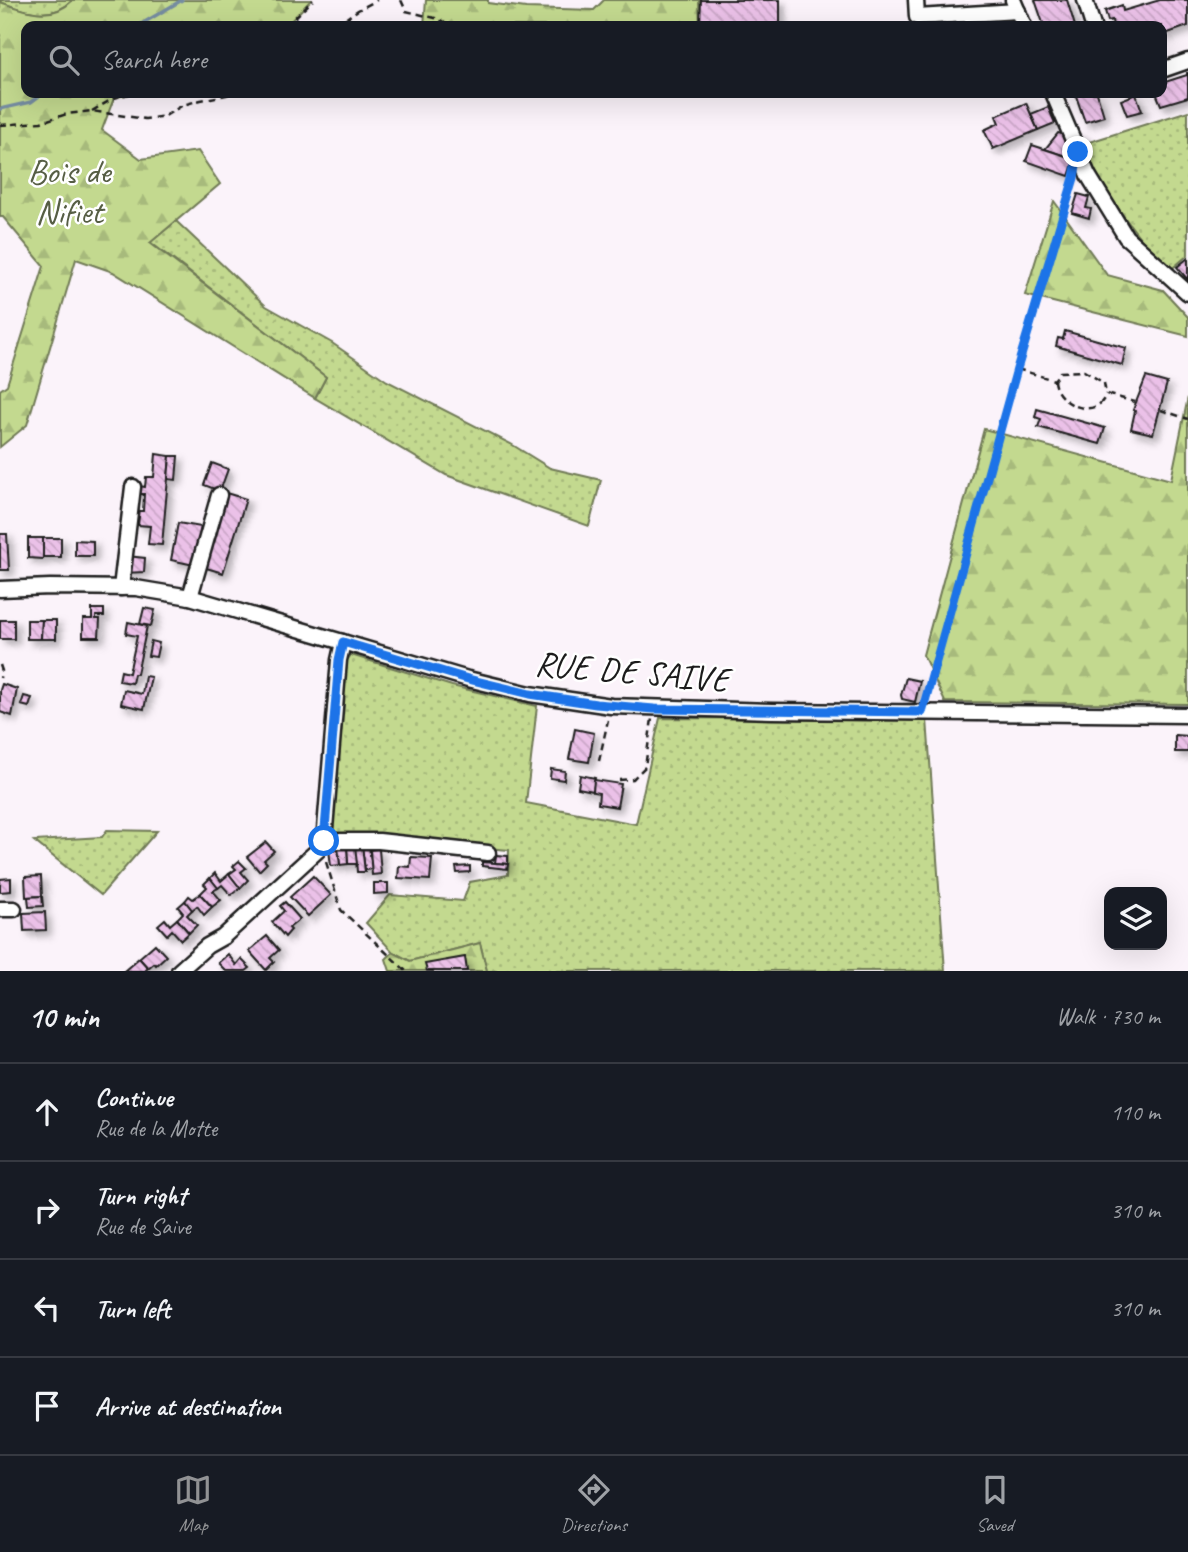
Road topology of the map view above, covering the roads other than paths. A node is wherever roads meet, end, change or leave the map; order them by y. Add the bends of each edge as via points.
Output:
1 (916, 0) edge
2 (1087, 1) edge
3 (1016, 6) edge
4 (1092, 21) edge
5 (1188, 61) edge
6 (1167, 68) edge
7 (1055, 98) edge
8 (1188, 293) edge
9 (133, 487) dead end
10 (219, 495) dead end
11 (121, 588) junction
12 (0, 589) edge
13 (190, 597) junction
14 (343, 642) junction
15 (1188, 715) edge
16 (321, 846) junction
17 (488, 853) dead end
18 (179, 971) edge

1 - 3 street via 917,17
2 - 4 street
5 - 6 street
7 - 8 street via 1088,175 1126,237
9 - 11 street
10 - 13 street
11 - 12 street, RUE DE SAIVE
11 - 13 street, RUE DE SAIVE
13 - 14 street, RUE DE SAIVE
14 - 15 street, RUE DE SAIVE via 530,694 611,706
14 - 16 street
16 - 17 street via 379,841
16 - 18 street via 223,937

